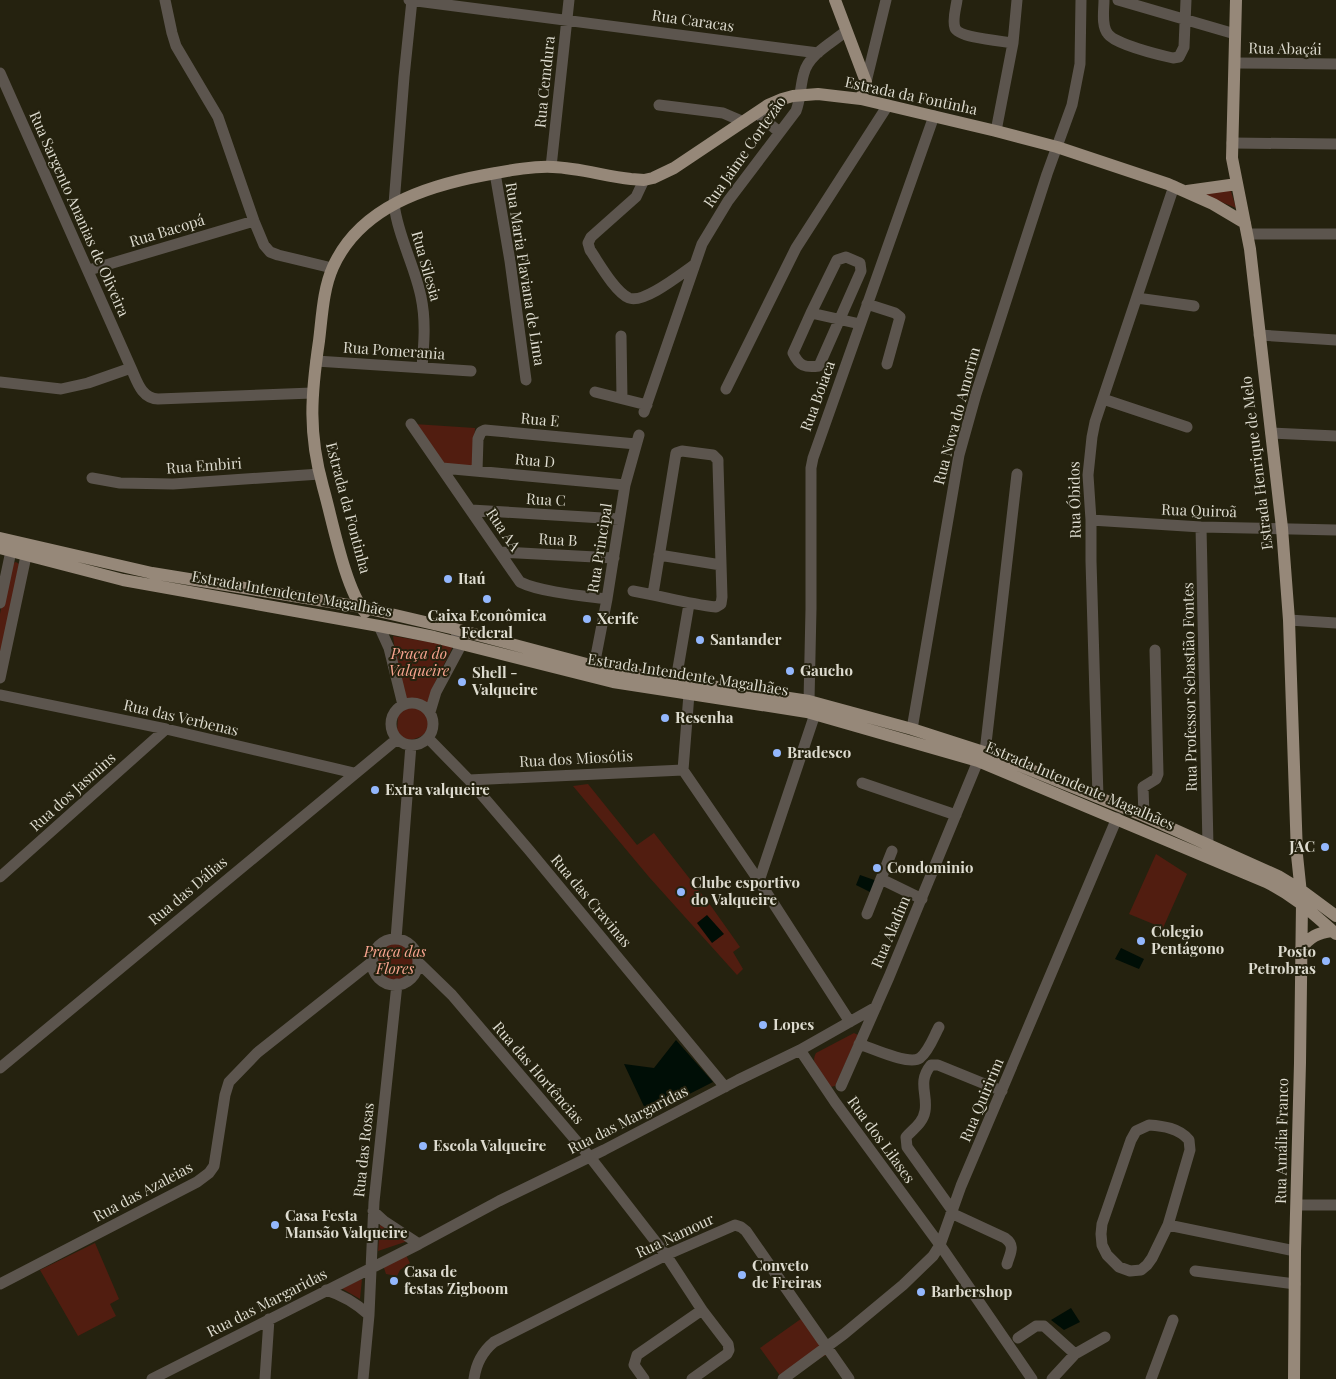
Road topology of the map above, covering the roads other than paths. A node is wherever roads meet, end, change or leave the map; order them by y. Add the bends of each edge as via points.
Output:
1 (166, 0) edge
2 (411, 0) edge
3 (569, 0) edge
4 (835, 0) edge
5 (886, 0) edge
6 (1017, 0) edge
7 (1081, 0) edge
8 (1104, 0) edge
9 (1118, 0) edge
10 (1186, 0) edge
11 (1236, 0) edge
12 (956, 5) edge
13 (1185, 18) junction
14 (567, 19) junction
15 (846, 31) junction
16 (1236, 34) junction
17 (1013, 43) junction
18 (818, 53) junction
19 (1235, 63) junction
20 (1336, 64) edge
21 (0, 73) edge
22 (866, 82) junction
23 (801, 95) junction
24 (861, 99) junction
25 (659, 105) dead end
26 (888, 105) junction
27 (756, 113) junction
28 (934, 116) junction
29 (744, 122) junction
30 (996, 131) junction
31 (779, 132) junction
32 (1232, 143) junction
33 (1336, 144) edge
34 (1057, 147) junction
35 (551, 167) junction
36 (495, 173) junction
37 (644, 180) junction
38 (1237, 184) junction
39 (1174, 186) junction
40 (1186, 191) junction
41 (394, 204) junction
42 (254, 221) junction
43 (1246, 228) junction
44 (1336, 234) edge
45 (694, 265) junction
46 (332, 268) junction
47 (89, 270) junction
48 (1136, 298) junction
49 (867, 304) junction
50 (1194, 306) dead end
51 (811, 313) junction
52 (841, 319) junction
53 (860, 324) junction
54 (1259, 335) junction
55 (621, 336) dead end
56 (1336, 340) edge
57 (316, 361) junction
58 (887, 364) dead end
59 (422, 367) junction
60 (131, 368) junction
61 (471, 371) dead end
62 (526, 380) dead end
63 (0, 382) edge
64 (726, 389) dead end
65 (595, 392) dead end
66 (312, 393) junction
67 (622, 398) junction
68 (1103, 400) junction
69 (410, 424) dead end
70 (1186, 427) dead end
71 (1271, 433) junction
72 (1336, 436) edge
73 (638, 440) joint
74 (442, 468) junction
75 (477, 471) junction
76 (320, 474) junction
77 (1017, 474) dead end
78 (92, 478) dead end
79 (625, 485) junction
80 (471, 510) junction
81 (619, 519) junction
82 (1091, 520) junction
83 (1201, 527) junction
84 (1282, 528) junction
85 (1336, 530) edge
86 (0, 538) edge
87 (6, 550) edge
88 (501, 552) junction
89 (659, 555) junction
90 (26, 556) junction
91 (614, 558) junction
92 (721, 565) junction
93 (633, 591) dead end
94 (653, 594) junction
95 (607, 599) junction
96 (0, 603) edge
97 (689, 604) junction
98 (361, 607) junction
99 (1289, 620) junction
100 (1336, 624) edge
101 (379, 626) junction
102 (455, 629) junction
103 (460, 644) junction
104 (1155, 650) dead end
105 (594, 666) junction
106 (0, 678) edge
107 (676, 680) junction
108 (689, 694) junction
109 (0, 695) edge
110 (809, 701) junction
111 (403, 705) junction
112 (430, 712) junction
113 (815, 714) junction
114 (912, 729) junction
115 (166, 730) junction
116 (428, 738) junction
117 (397, 739) junction
118 (411, 745) junction
119 (982, 756) junction
120 (684, 770) junction
121 (354, 773) junction
122 (469, 780) junction
123 (862, 783) dead end
124 (1098, 797) junction
125 (956, 815) junction
126 (1144, 816) junction
127 (1117, 818) junction
128 (1208, 846) junction
129 (892, 851) dead end
130 (1298, 863) junction
131 (1278, 876) junction
132 (0, 877) edge
133 (882, 879) junction
134 (759, 881) junction
135 (1301, 890) junction
136 (922, 899) junction
137 (1302, 903) junction
138 (867, 914) dead end
139 (1336, 916) edge
140 (1334, 932) edge
141 (396, 939) junction
142 (1301, 949) junction
143 (373, 962) junction
144 (418, 962) junction
145 (397, 984) junction
146 (876, 1007) junction
147 (850, 1022) junction
148 (939, 1027) dead end
149 (860, 1044) junction
150 (800, 1050) junction
151 (0, 1068) edge
152 (841, 1086) dead end
153 (725, 1087) junction
154 (1002, 1091) junction
155 (590, 1157) junction
156 (1297, 1205) junction
157 (1336, 1205) edge
158 (374, 1211) junction
159 (952, 1212) junction
160 (1168, 1224) junction
161 (419, 1244) junction
162 (940, 1245) junction
163 (1295, 1251) junction
164 (666, 1255) junction
165 (1006, 1264) dead end
166 (371, 1267) junction
167 (1195, 1271) dead end
168 (0, 1284) edge
169 (1294, 1284) junction
170 (326, 1290) junction
171 (702, 1310) junction
172 (369, 1315) junction
173 (269, 1319) junction
174 (1173, 1320) dead end
175 (1105, 1337) dead end
176 (1018, 1338) dead end
177 (828, 1347) junction
178 (1074, 1354) junction
179 (152, 1379) edge
180 (265, 1379) edge
181 (363, 1379) edge
182 (474, 1379) edge
183 (644, 1379) edge
184 (692, 1379) edge
185 (782, 1379) edge
186 (849, 1379) edge
187 (1032, 1379) edge
188 (1052, 1379) edge
189 (1151, 1379) edge
190 (1294, 1379) edge

1 - 42 street via 176,46 218,116
2 - 14 street, Rua Caracas
2 - 41 street, Rua Silesia
3 - 14 street, Rua Cemdura
4 - 15 main road
5 - 22 street
6 - 17 street
7 - 34 street, Rua Nova do Amorim via 1077,86
8 - 13 street via 1107,34 1118,41 1173,58 1179,57 1184,47
9 - 13 street
10 - 13 street
11 - 16 main road, Estrada Henrique de Melo
12 - 17 street via 955,28 960,33
13 - 16 street
14 - 18 street, Rua Caracas
14 - 35 street, Rua Cemdura
15 - 18 street
15 - 22 main road
16 - 19 main road, Estrada Henrique de Melo
17 - 30 street
18 - 23 street, Rua Jaime Cortezão via 804,72
19 - 20 street, Rua Abaçái
19 - 32 main road, Estrada Henrique de Melo
21 - 47 street, Rua Sargento Ananias de Oliveira
22 - 24 main road
23 - 24 main road, Estrada da Fontinha
23 - 27 main road, Estrada da Fontinha via 782,99
23 - 31 street, Rua Jaime Cortezão via 796,111
24 - 26 main road, Estrada da Fontinha
25 - 29 street via 723,113
26 - 28 main road, Estrada da Fontinha
26 - 64 street via 796,248
27 - 29 main road, Estrada da Fontinha
27 - 31 street
28 - 30 main road, Estrada da Fontinha
28 - 49 street, Rua Boiaca
29 - 37 main road, Estrada da Fontinha via 674,168
30 - 34 main road, Estrada da Fontinha
31 - 45 street, Rua Jaime Cortezão via 728,201 702,244
32 - 33 street
32 - 38 main road, Estrada Henrique de Melo
34 - 39 main road, Estrada da Fontinha
34 - 114 street, Rua Nova do Amorim via 959,455
35 - 36 main road, Estrada da Fontinha
35 - 37 main road, Estrada da Fontinha
36 - 41 main road, Estrada da Fontinha via 443,184
36 - 62 street, Rua Maria Flaviana de Lima
37 - 45 street via 636,197 591,237 588,243 590,250 621,292 633,299 651,294
38 - 40 main road
38 - 43 main road, Estrada Henrique de Melo
39 - 40 main road, Estrada da Fontinha
39 - 48 street, Rua Óbidos
40 - 43 main road, Estrada da Fontinha
41 - 46 main road, Estrada da Fontinha via 361,227
41 - 59 street, Rua Silesia via 421,298 424,330
42 - 46 street via 270,252
42 - 47 street, Rua Bacopá
43 - 44 street
43 - 54 main road, Estrada Henrique de Melo
45 - 67 street, Rua Jaime Cortezão via 646,408
46 - 57 main road, Estrada da Fontinha via 324,297
47 - 60 street, Rua Sargento Ananias de Oliveira
48 - 50 street
48 - 68 street, Rua Óbidos
49 - 53 street, Rua Boiaca
49 - 58 street via 900,317
51 - 52 street
51 - 52 street via 794,353 798,362 809,368 819,366
51 - 52 street via 837,260 846,257 860,263 861,270
52 - 53 street
53 - 110 street, Rua Boiaca via 811,468
54 - 56 street
54 - 71 main road, Estrada Henrique de Melo
55 - 67 street
57 - 59 street, Rua Pomerania
57 - 66 main road, Estrada da Fontinha
59 - 61 street, Rua Pomerania
60 - 63 street via 61,389
60 - 66 street, Rua Sargento Ananias de Oliveira via 143,392 154,399
65 - 67 street
66 - 76 main road, Estrada da Fontinha via 313,440
68 - 70 street
68 - 82 street, Rua Óbidos via 1089,456
69 - 74 street, Rua AA
71 - 72 street
71 - 84 main road, Estrada Henrique de Melo
73 - 75 street, Rua E via 485,430 478,439
73 - 79 street, Rua Principal
74 - 75 street, Rua D
74 - 80 street, Rua AA
75 - 79 street, Rua D
76 - 78 street, Rua Embiri via 173,484 120,483
76 - 98 main road, Estrada da Fontinha via 344,564
77 - 119 street, Rua Aladim
79 - 81 street, Rua Principal
80 - 81 street, Rua C
80 - 88 street, Rua AA
81 - 91 street, Rua Principal
82 - 83 street, Rua Quiroã
82 - 124 street, Rua Óbidos
83 - 84 street, Rua Quiroã
83 - 128 street, Rua Professor Sebastião Fontes
84 - 85 street, Rua Quiroã
84 - 99 main road, Estrada Henrique de Melo
86 - 98 main road, Estrada Intendente Magalhães via 152,573
87 - 90 main road, Estrada Intendente Magalhães
87 - 96 street
88 - 91 street, Rua B
88 - 95 street, Rua AA via 520,582 526,585
89 - 92 street
89 - 92 street via 676,452 710,454 716,456 718,464
89 - 94 street
90 - 101 main road, Estrada Intendente Magalhães via 123,580
90 - 106 street
91 - 95 street, Rua Principal
92 - 97 street via 720,606
93 - 94 street
94 - 97 street
95 - 105 street, Rua Principal
97 - 107 street
98 - 101 main road, Estrada da Fontinha
98 - 102 main road, Estrada Intendente Magalhães
99 - 100 street
99 - 130 main road, Estrada Henrique de Melo
101 - 103 main road, Estrada Intendente Magalhães
101 - 111 street via 389,648
102 - 103 street
102 - 105 main road, Estrada Intendente Magalhães
103 - 108 main road, Estrada Intendente Magalhães via 612,682
103 - 112 street via 436,692
104 - 126 street via 1158,774 1143,787
105 - 107 main road, Estrada Intendente Magalhães
107 - 110 main road, Estrada Intendente Magalhães
108 - 113 main road, Estrada Intendente Magalhães
108 - 120 street
109 - 115 street, Rua das Verbenas
110 - 114 main road, Estrada Intendente Magalhães
111 - 112 street via 421,704
111 - 117 street via 392,717 391,729
112 - 116 street via 434,723
113 - 119 main road, Estrada Intendente Magalhães
113 - 134 street
114 - 119 main road, Estrada Intendente Magalhães
115 - 121 street, Rua das Verbenas
115 - 132 street, Rua dos Jasmins
116 - 118 street
116 - 122 street, Rua das Cravinas
117 - 118 street
117 - 121 street, Rua das Dálias
118 - 141 street
119 - 124 main road, Estrada Intendente Magalhães
119 - 125 street, Rua Aladim
119 - 127 main road, Estrada Intendente Magalhães
120 - 122 street, Rua dos Miosótis
120 - 134 street
121 - 151 street, Rua das Dálias
122 - 153 street, Rua das Cravinas
123 - 125 street
124 - 126 main road, Estrada Intendente Magalhães
125 - 136 street, Rua Aladim
126 - 128 main road, Estrada Intendente Magalhães
127 - 137 main road, Estrada Intendente Magalhães via 1266,882
127 - 154 street, Rua Quiririm
128 - 131 main road, Estrada Intendente Magalhães
129 - 133 street
130 - 131 main road
130 - 135 main road, Estrada Henrique de Melo
131 - 135 main road, Estrada Intendente Magalhães
133 - 136 street
133 - 138 street
134 - 147 street
135 - 137 main road, Estrada Henrique de Melo
135 - 139 main road, Estrada Intendente Magalhães
136 - 146 street, Rua Aladim
137 - 140 main road, Estrada Intendente Magalhães
137 - 142 main road, Rua Amália Franco
140 - 142 main road via 1313,936
141 - 143 street via 380,945 374,953
141 - 144 street via 403,940 414,949
142 - 156 main road, Rua Amália Franco
143 - 145 street via 383,981
143 - 168 street, Rua das Azaleias via 257,1053 229,1082 224,1094 217,1155 209,1173
144 - 145 street via 412,977
144 - 155 street, Rua das Hortências via 452,996
145 - 158 street, Rua das Rosas
146 - 147 street, Rua das Margaridas
146 - 149 street, Rua Aladim
147 - 150 street, Rua das Margaridas
148 - 149 street via 919,1059 908,1061
149 - 152 street, Rua Aladim
150 - 153 street, Rua das Margaridas
150 - 162 street, Rua dos Lilases
153 - 155 street, Rua das Margaridas
154 - 159 street, Rua Quiririm
154 - 159 street via 938,1065 931,1065 924,1077 926,1110 918,1126 906,1137 907,1147
155 - 161 street, Rua das Margaridas via 499,1200
155 - 164 street, Rua das Hortências
156 - 157 street
156 - 163 main road, Rua Amália Franco
158 - 161 street
158 - 166 street, Rua das Rosas
159 - 162 street, Rua Quiririm
159 - 165 street via 1011,1242
160 - 160 street via 1191,1144 1180,1132 1148,1125 1136,1131 1131,1140 1102,1224 1102,1245 1119,1267 1141,1270 1152,1258
160 - 163 street
161 - 166 street, Rua das Margaridas
162 - 177 street, Rua Quiririm via 917,1273
162 - 187 street
163 - 169 main road, Rua Amália Franco
164 - 171 street, Rua das Hortências
164 - 177 street, Rua Namour via 728,1227 742,1227
164 - 182 street, Rua Namour via 494,1342 479,1360
166 - 170 street, Rua das Margaridas
166 - 172 street, Rua das Rosas
167 - 169 street
169 - 190 main road, Rua Amália Franco
170 - 172 street via 352,1302
170 - 173 street, Rua das Margaridas
171 - 183 street via 637,1355 634,1365
171 - 184 street, Rua das Hortências via 728,1344 729,1350
172 - 181 street, Rua das Rosas
173 - 179 street, Rua das Margaridas
173 - 180 street
174 - 189 street
175 - 178 street
176 - 178 street via 1036,1326 1044,1326
177 - 185 street, Rua Quiririm
177 - 186 street, Rua Namour
178 - 188 street

